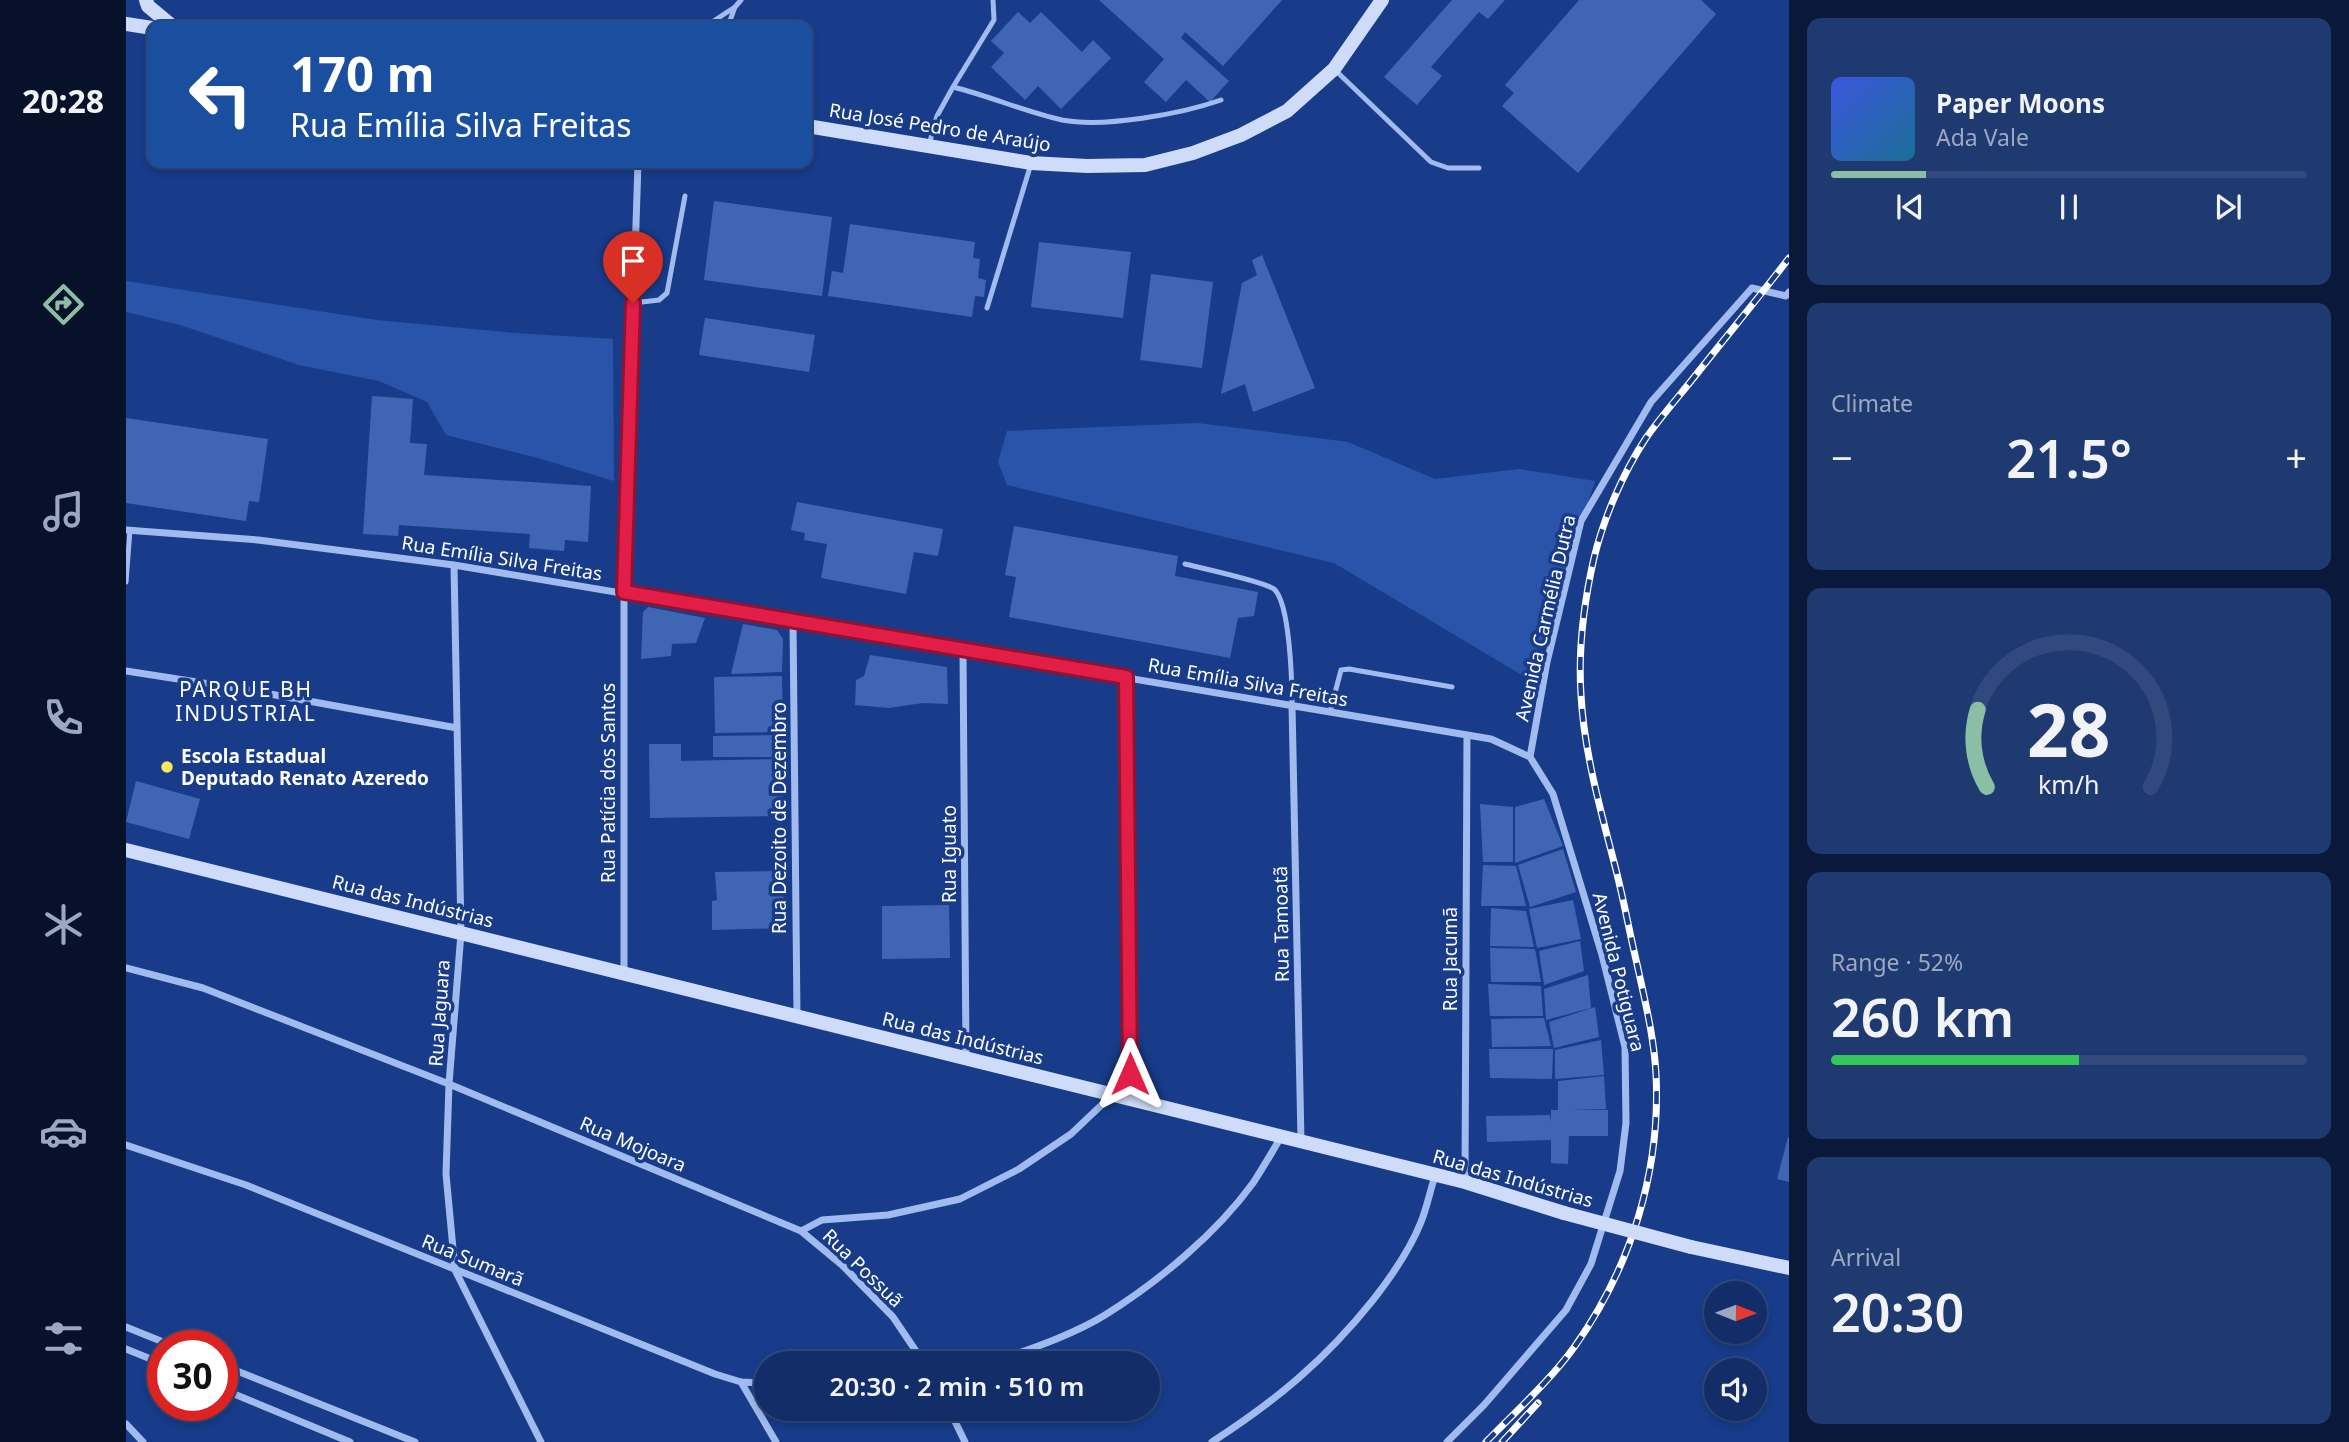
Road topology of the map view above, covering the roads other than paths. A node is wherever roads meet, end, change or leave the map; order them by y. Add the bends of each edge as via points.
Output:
1 (146, 0) edge
2 (741, 0) edge
3 (993, 0) edge
4 (1382, 0) edge
5 (735, 7) junction
6 (166, 21) edge
7 (714, 21) edge
8 (730, 21) edge
9 (126, 24) edge
10 (147, 27) edge
11 (1334, 69) junction
12 (953, 87) junction
13 (1221, 100) dead end
14 (812, 127) edge
15 (929, 145) junction
16 (1031, 163) junction
17 (638, 168) edge
18 (1479, 168) dead end
19 (685, 196) dead end
20 (1789, 292) edge
21 (633, 303) junction
22 (987, 308) dead end
23 (128, 530) edge
24 (1185, 564) dead end
25 (454, 565) junction
26 (126, 582) edge
27 (624, 592) junction
28 (793, 621) junction
29 (963, 650) junction
30 (126, 671) edge
31 (1126, 677) junction
32 (1452, 687) dead end
33 (1292, 705) junction
34 (1330, 712) junction
35 (457, 728) junction
36 (1467, 735) junction
37 (1530, 757) junction
38 (126, 850) edge
39 (461, 933) junction
40 (126, 968) edge
41 (624, 973) junction
42 (797, 1016) junction
43 (966, 1059) junction
44 (449, 1084) junction
45 (1111, 1096) junction
46 (1130, 1100) junction
47 (1282, 1137) junction
48 (1301, 1141) junction
49 (126, 1145) edge
50 (1434, 1176) junction
51 (1465, 1182) junction
52 (801, 1231) junction
53 (1789, 1268) edge
54 (455, 1270) junction
55 (126, 1327) edge
56 (147, 1335) edge
57 (126, 1349) edge
58 (916, 1351) edge
59 (1023, 1351) edge
60 (147, 1358) edge
61 (238, 1371) edge
62 (741, 1382) junction
63 (754, 1383) edge
64 (238, 1396) edge
65 (955, 1421) edge
66 (126, 1424) edge
67 (143, 1442) edge
68 (350, 1442) edge
69 (415, 1442) edge
70 (541, 1442) edge
71 (776, 1442) edge
72 (965, 1442) edge
73 (1212, 1442) edge
74 (1447, 1442) edge

1 - 6 street
2 - 5 lane
3 - 12 lane via 994,20
4 - 11 street, Rua José Pedro de Araújo
5 - 7 lane
5 - 8 lane
9 - 10 street
11 - 16 street, Rua José Pedro de Araújo via 1287,111 1193,153 1145,165
11 - 18 lane via 1431,162 1448,168
12 - 13 lane via 1063,120 1143,118
12 - 15 lane via 937,116
14 - 15 street, Rua José Pedro de Araújo
15 - 16 street, Rua José Pedro de Araújo
16 - 22 lane
17 - 21 street, Rua Patícia dos Santos
19 - 21 lane via 667,293 659,300
20 - 37 street, Avenida Carmélia Dutra via 1786,296 1752,288 1651,401 1581,521
21 - 27 street, Rua Patícia dos Santos
23 - 25 street, Rua Emília Silva Freitas via 258,540
23 - 26 lane
24 - 33 lane via 1272,587 1282,599
25 - 27 street, Rua Emília Silva Freitas
25 - 35 street, Rua Jaguara
27 - 28 street, Rua Emília Silva Freitas
27 - 41 street, Rua Patícia dos Santos
28 - 29 street, Rua Emília Silva Freitas
28 - 42 street, Rua Dezoito de Dezembro
29 - 31 street, Rua Emília Silva Freitas
29 - 43 street, Rua Iguato
30 - 35 street
31 - 33 street, Rua Emília Silva Freitas
31 - 46 street
32 - 34 lane via 1341,670
33 - 34 street, Rua Emília Silva Freitas
33 - 48 street, Rua Tamoatã
34 - 36 street, Rua Emília Silva Freitas
35 - 39 street, Rua Jaguara
36 - 37 street, Rua Emília Silva Freitas via 1491,739
36 - 51 street, Rua Jacumã
37 - 74 street, Avenida Potiguara via 1553,794 1602,956 1625,1047 1626,1123 1620,1171 1591,1264 1566,1310
38 - 39 street, Rua das Indústrias
39 - 41 street, Rua das Indústrias
39 - 44 street, Rua Jaguara
40 - 44 street, Rua Mojoara via 203,988
41 - 42 street, Rua das Indústrias
42 - 43 street, Rua das Indústrias
43 - 45 street, Rua das Indústrias
44 - 52 street, Rua Mojoara
44 - 54 street, Rua Jaguara via 446,1174
45 - 46 street, Rua das Indústrias
45 - 52 street via 1071,1134 1019,1169 960,1199 888,1214 822,1220
46 - 47 street, Rua das Indústrias
47 - 48 street, Rua das Indústrias
47 - 59 street via 1253,1183 1214,1229 1153,1280 1104,1316
48 - 50 street, Rua das Indústrias
49 - 54 street, Rua Sumarã via 246,1185
50 - 51 street, Rua das Indústrias
50 - 73 street via 1420,1224 1392,1276 1350,1328 1264,1408
51 - 53 street, Rua das Indústrias, bridge via 1691,1247
52 - 58 street, Rua Possuã via 893,1317
54 - 62 street, Rua Sumarã
54 - 70 street, Rua Jaguara
55 - 56 street
57 - 60 street
61 - 69 street
62 - 63 street
62 - 71 street
64 - 68 street
65 - 72 street
66 - 67 street

